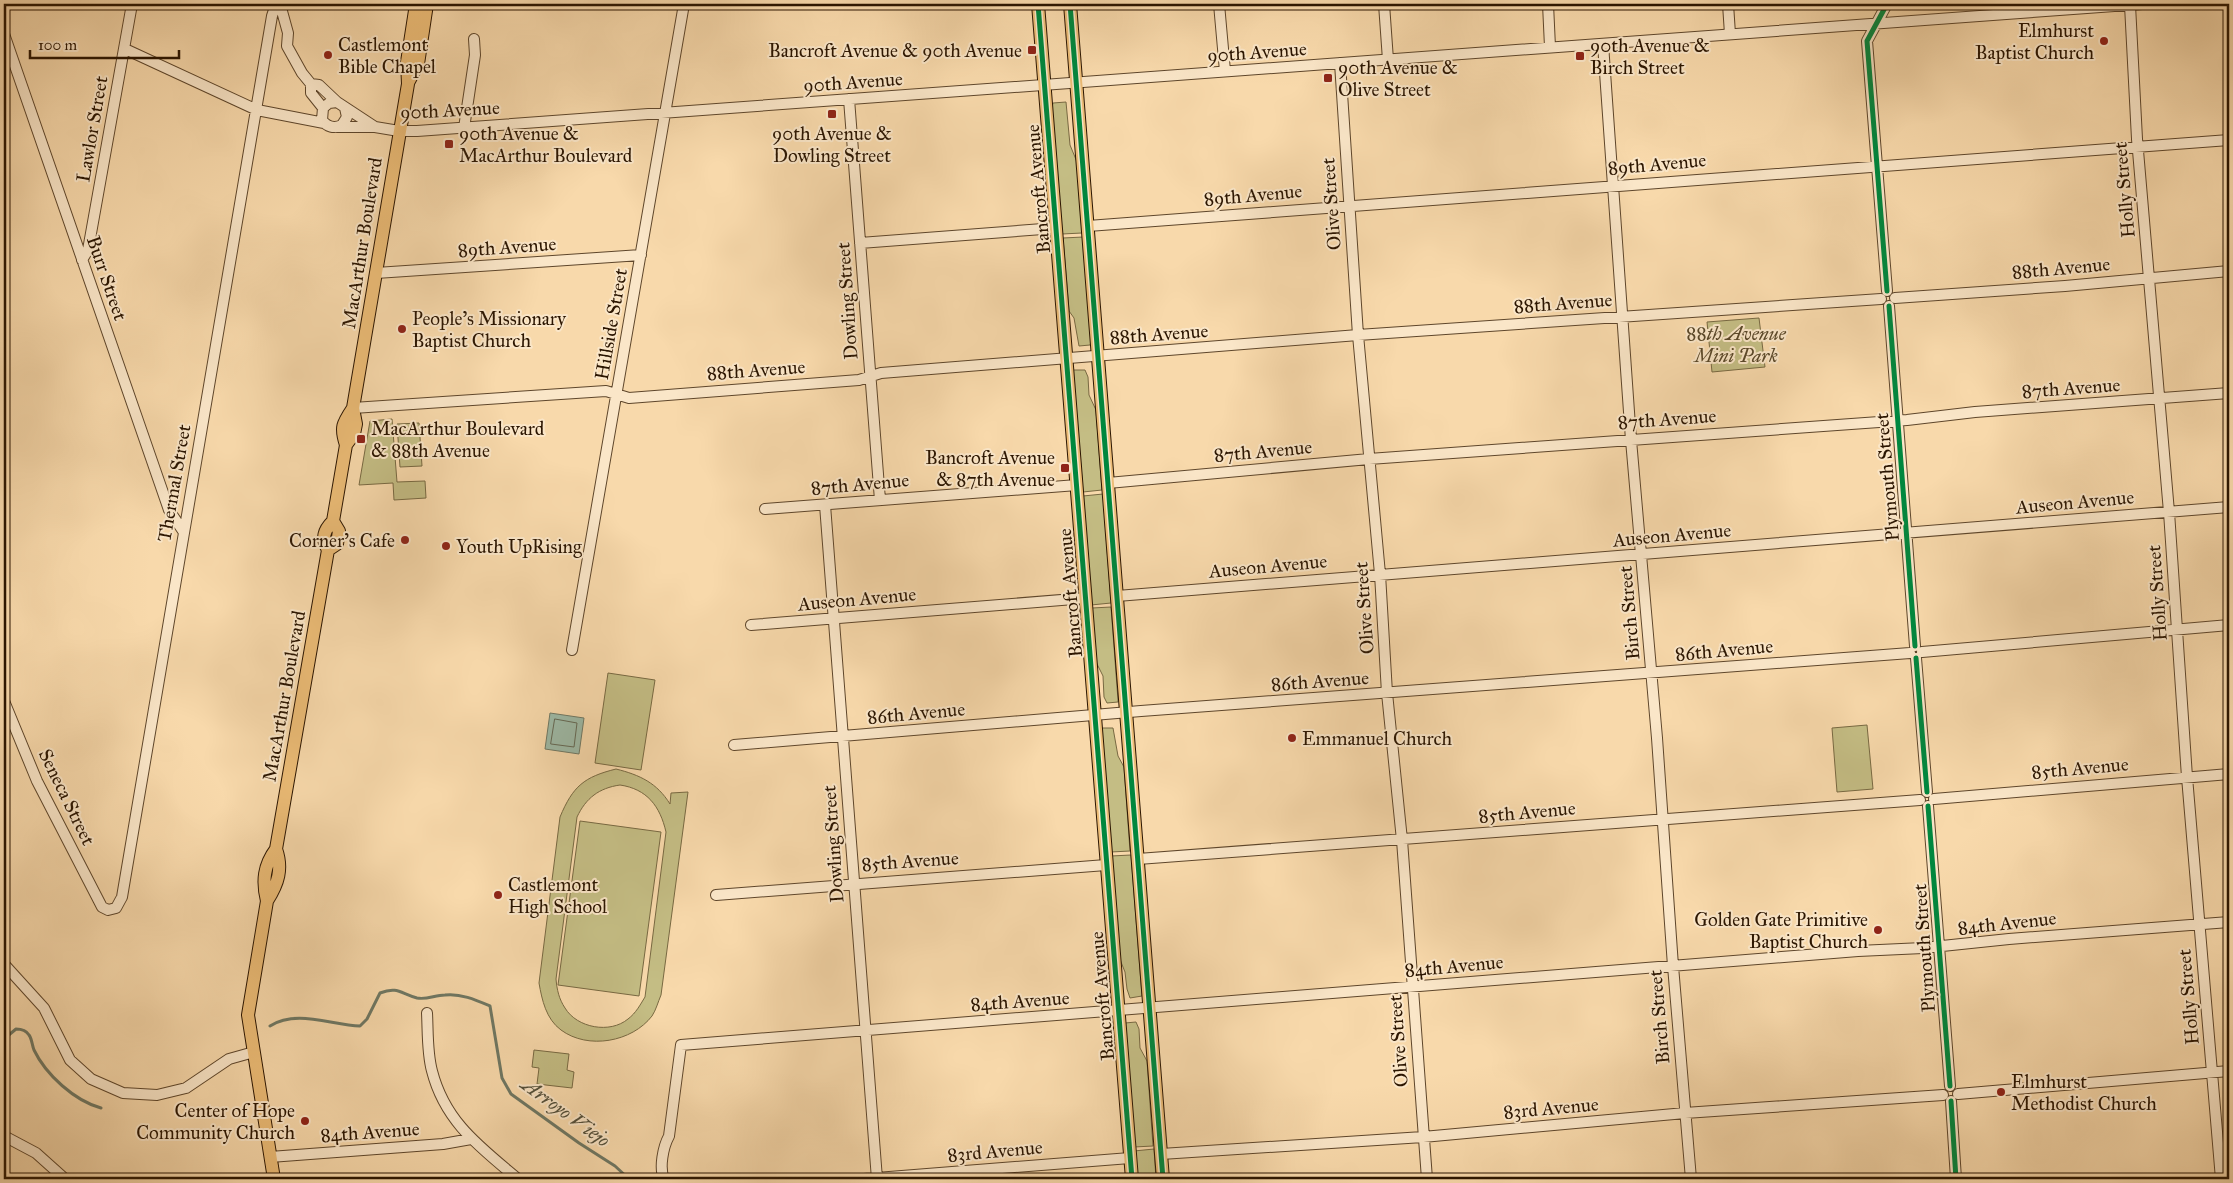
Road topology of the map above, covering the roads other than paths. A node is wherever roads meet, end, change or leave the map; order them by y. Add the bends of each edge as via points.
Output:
1 (132, 4) edge
2 (276, 4) edge
3 (280, 4) edge
4 (416, 4) edge
5 (427, 4) edge
6 (684, 4) edge
7 (1038, 4) edge
8 (1070, 4) edge
9 (1219, 4) edge
10 (1384, 4) edge
11 (1548, 4) edge
12 (1728, 4) edge
13 (1887, 4) edge
14 (2142, 4) edge
15 (2130, 5) edge
16 (2047, 7) edge
17 (1877, 24) junction
18 (4, 34) edge
19 (1730, 34) junction
20 (474, 39) dead end
21 (1603, 44) junction
22 (287, 46) junction
23 (268, 47) junction
24 (1550, 47) junction
25 (124, 49) junction
26 (1388, 60) junction
27 (1340, 63) junction
28 (1225, 71) junction
29 (1076, 83) junction
30 (311, 84) junction
31 (408, 84) junction
32 (1045, 85) junction
33 (849, 99) junction
34 (341, 105) junction
35 (323, 108) junction
36 (257, 110) junction
37 (666, 113) junction
38 (324, 123) junction
39 (375, 126) junction
40 (337, 127) junction
41 (464, 128) junction
42 (399, 131) junction
43 (2229, 140) edge
44 (2138, 146) junction
45 (1878, 167) junction
46 (1612, 186) junction
47 (1349, 205) junction
48 (1088, 226) junction
49 (1056, 228) junction
50 (860, 242) junction
51 (641, 255) junction
52 (82, 260) junction
53 (2229, 271) edge
54 (376, 273) junction
55 (2149, 277) junction
56 (1888, 298) junction
57 (1623, 316) junction
58 (1358, 336) junction
59 (1098, 357) junction
60 (1067, 359) junction
61 (870, 377) junction
62 (2229, 393) edge
63 (616, 394) junction
64 (2158, 398) junction
65 (353, 408) junction
66 (1898, 421) junction
67 (1631, 440) junction
68 (1369, 460) junction
69 (1108, 483) junction
70 (1077, 485) junction
71 (880, 500) junction
72 (825, 505) junction
73 (2229, 507) edge
74 (765, 509) dead end
75 (2169, 512) junction
76 (183, 531) junction
77 (1906, 534) junction
78 (1641, 555) junction
79 (1380, 574) junction
80 (1117, 596) junction
81 (1086, 598) junction
82 (833, 618) junction
83 (751, 625) dead end
84 (2229, 625) edge
85 (2177, 629) junction
86 (572, 650) dead end
87 (1916, 652) junction
88 (1651, 673) junction
89 (1387, 693) junction
90 (4, 701) edge
91 (1126, 713) junction
92 (1095, 715) junction
93 (842, 736) junction
94 (734, 745) dead end
95 (2229, 774) edge
96 (2188, 777) junction
97 (1927, 799) junction
98 (1662, 819) junction
99 (1402, 840) junction
100 (1138, 860) junction
101 (1106, 864) junction
102 (853, 883) junction
103 (716, 895) dead end
104 (102, 907) joint
105 (2229, 922) edge
106 (2200, 924) junction
107 (1939, 947) junction
108 (4, 964) edge
109 (1673, 966) junction
110 (1412, 987) junction
111 (1149, 1008) junction
112 (1118, 1010) junction
113 (427, 1013) dead end
114 (866, 1030) junction
115 (254, 1052) junction
116 (2229, 1070) edge
117 (2212, 1072) junction
118 (1951, 1094) junction
119 (1685, 1113) junction
120 (4, 1136) edge
121 (1423, 1137) junction
122 (471, 1139) junction
123 (1161, 1154) junction
124 (270, 1157) junction
125 (1130, 1158) junction
126 (65, 1179) edge
127 (274, 1179) edge
128 (518, 1179) edge
129 (664, 1179) edge
130 (864, 1179) edge
131 (877, 1179) edge
132 (1132, 1179) edge
133 (1163, 1179) edge
134 (1427, 1179) edge
135 (1691, 1179) edge
136 (1956, 1179) edge
137 (2221, 1179) edge

1 - 25 street, Lawlor Street
2 - 23 street, Thermal Street
3 - 22 street via 288,33
4 - 31 main road, MacArthur Boulevard via 407,62
5 - 31 main road, MacArthur Boulevard via 418,64
6 - 37 street, Hillside Street
7 - 32 main road, Bancroft Avenue
8 - 29 main road
9 - 28 street
10 - 26 street
11 - 24 street
12 - 19 street
13 - 17 street, Plymouth Street
14 - 15 street, 90th Avenue
15 - 16 street, 90th Avenue
15 - 44 street, Holly Street
16 - 17 street, 90th Avenue
17 - 19 street, 90th Avenue
17 - 45 street, Plymouth Street via 1867,41
18 - 52 street, Burr Street
19 - 21 street, 90th Avenue
20 - 41 street via 475,55
21 - 24 street, 90th Avenue
21 - 46 street, Birch Street
22 - 23 street
22 - 30 street
23 - 36 street, Thermal Street
24 - 26 street, 90th Avenue
25 - 36 street, 90th Avenue
25 - 52 street, Lawlor Street via 88,250
26 - 27 street, 90th Avenue
27 - 28 street, 90th Avenue
27 - 47 street, Olive Street
28 - 29 street, 90th Avenue
29 - 32 street, 90th Avenue
29 - 48 main road
30 - 34 street, 90th Avenue via 319,86
30 - 35 street via 310,93
31 - 42 main road, MacArthur Boulevard
32 - 33 street, 90th Avenue
32 - 49 main road, Bancroft Avenue
33 - 37 street, 90th Avenue
33 - 50 street, Dowling Street
34 - 35 street via 329,103
34 - 39 street, 90th Avenue
34 - 40 street via 347,117
35 - 38 street via 321,116
36 - 38 street, 90th Avenue
36 - 76 street, Thermal Street
37 - 41 street, 90th Avenue
37 - 51 street, Hillside Street
38 - 40 street, 90th Avenue
39 - 40 street, 90th Avenue
39 - 42 street, 90th Avenue
41 - 42 street, 90th Avenue
42 - 54 main road, MacArthur Boulevard
43 - 44 street, 89th Avenue
44 - 45 street, 89th Avenue
44 - 55 street, Holly Street
45 - 46 street, 89th Avenue via 1800,170
45 - 56 street, Plymouth Street
46 - 47 street, 89th Avenue
46 - 57 street, Birch Street
47 - 48 street, 89th Avenue
47 - 58 street, Olive Street
48 - 59 main road
49 - 50 street
49 - 60 main road, Bancroft Avenue
50 - 61 street, Dowling Street
51 - 54 street, 89th Avenue
51 - 63 street, Hillside Street
52 - 76 street, Burr Street via 169,510
53 - 55 street, 88th Avenue
54 - 65 main road, MacArthur Boulevard
55 - 56 street, 88th Avenue
55 - 64 street, Holly Street
56 - 57 street, 88th Avenue
56 - 66 street, Plymouth Street
57 - 58 street, 88th Avenue
57 - 67 street, Birch Street
58 - 59 street, 88th Avenue
58 - 68 street, Olive Street
59 - 60 street, 88th Avenue
59 - 69 main road
60 - 61 street, 88th Avenue via 881,373
60 - 70 main road, Bancroft Avenue
61 - 63 street, 88th Avenue via 629,398
61 - 71 street, Dowling Street
62 - 64 street, 87th Avenue
63 - 65 street, 88th Avenue via 606,391
63 - 86 street, Hillside Street
64 - 66 street, 87th Avenue
64 - 75 street, Holly Street
65 - 115 main road, MacArthur Boulevard via 344,422 342,433 346,445 333,521 326,528 323,542 328,550 276,849 281,863 276,887 267,901 248,1015
66 - 67 street, 87th Avenue
66 - 77 street, Plymouth Street
67 - 68 street, 87th Avenue
67 - 78 street, Birch Street
68 - 69 street, 87th Avenue
68 - 79 street, Olive Street
69 - 80 main road
70 - 71 street, 87th Avenue
70 - 81 main road, Bancroft Avenue
71 - 72 street, 87th Avenue
72 - 74 street, 87th Avenue
72 - 82 street, Dowling Street
73 - 75 street, Auseon Avenue
75 - 77 street, Auseon Avenue
75 - 85 street, Holly Street
76 - 104 street, Thermal Street via 121,901 112,910
77 - 78 street, Auseon Avenue
77 - 87 street, Plymouth Street
78 - 79 street, Auseon Avenue
78 - 88 street, Birch Street
79 - 80 street, Auseon Avenue
79 - 89 street, Olive Street
80 - 91 main road
81 - 82 street, Auseon Avenue
81 - 92 main road, Bancroft Avenue
82 - 83 street, Auseon Avenue
82 - 93 street, Dowling Street
84 - 85 street, 86th Avenue
85 - 87 street, 86th Avenue
85 - 96 street, Holly Street
87 - 88 street, 86th Avenue
87 - 97 street, Plymouth Street
88 - 89 street, 86th Avenue
88 - 98 street, Birch Street
89 - 91 street, 86th Avenue
89 - 99 street, Olive Street
90 - 104 street, Seneca Street via 37,781
91 - 92 street, 86th Avenue
91 - 100 main road
92 - 93 street, 86th Avenue
92 - 101 main road, Bancroft Avenue
93 - 94 street, 86th Avenue
93 - 102 street, Dowling Street
95 - 96 street, 85th Avenue
96 - 97 street, 85th Avenue
96 - 106 street, Holly Street
97 - 98 street, 85th Avenue
97 - 107 street, Plymouth Street
98 - 99 street, 85th Avenue
98 - 109 street, Birch Street
99 - 100 street, 85th Avenue
99 - 110 street, Olive Street
100 - 111 main road
101 - 102 street, 85th Avenue
101 - 112 main road, Bancroft Avenue
102 - 103 street, 85th Avenue
102 - 114 street, Dowling Street
105 - 106 street, 84th Avenue
106 - 107 street, 84th Avenue
106 - 117 street, Holly Street
107 - 109 street, 84th Avenue
107 - 118 street, Plymouth Street
108 - 115 street via 44,1008 70,1060 91,1079 123,1093 157,1095 186,1088 229,1059
109 - 110 street, 84th Avenue
109 - 119 street, Birch Street
110 - 111 street, 84th Avenue
110 - 121 street, Olive Street
111 - 112 street, 84th Avenue
111 - 123 main road
112 - 114 street, 84th Avenue
112 - 125 main road, Bancroft Avenue
113 - 122 street via 431,1070 444,1104
114 - 129 street, 84th Avenue via 681,1045 662,1168
114 - 131 street, Dowling Street
115 - 124 main road, MacArthur Boulevard
116 - 117 street, 83rd Avenue
117 - 118 street, 83rd Avenue
117 - 137 street, Holly Street
118 - 119 street, 83rd Avenue
118 - 136 street, Plymouth Street
119 - 121 street, 83rd Avenue
119 - 135 street, Birch Street
120 - 126 street via 36,1153
121 - 123 street, 83rd Avenue
121 - 134 street, Olive Street
122 - 124 street, 84th Avenue
122 - 128 street
123 - 133 main road
124 - 127 main road, MacArthur Boulevard
125 - 131 street, 83rd Avenue
125 - 132 main road, Bancroft Avenue
130 - 131 street, 83rd Avenue

